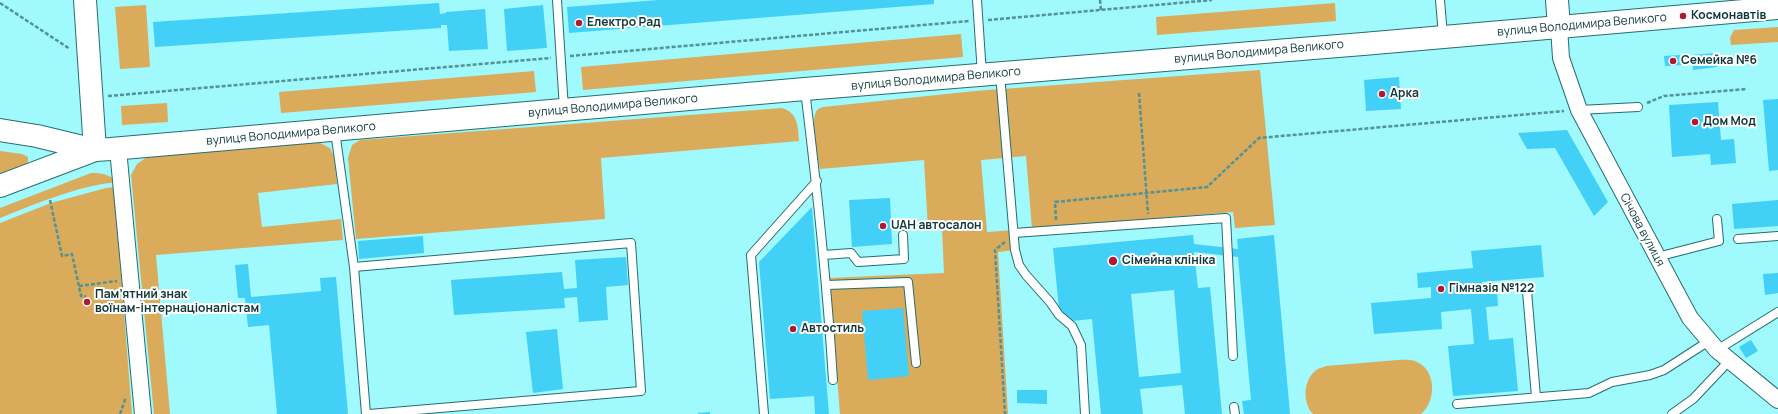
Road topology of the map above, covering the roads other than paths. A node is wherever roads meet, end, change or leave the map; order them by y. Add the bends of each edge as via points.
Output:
1 (85, 0) edge
2 (557, 0) edge
3 (977, 0) edge
4 (1440, 0) edge
5 (1557, 0) edge
6 (1778, 8) edge
7 (1558, 27) junction
8 (1443, 37) junction
9 (991, 74) junction
10 (804, 89) junction
11 (1638, 107) road end
12 (564, 110) junction
13 (1579, 110) junction
14 (0, 130) edge
15 (335, 130) junction
16 (118, 149) junction
17 (94, 150) junction
18 (817, 181) junction
19 (0, 186) edge
20 (1717, 219) dead end
21 (1014, 233) junction
22 (903, 235) dead end
23 (1778, 236) edge
24 (1738, 239) dead end
25 (824, 255) junction
26 (1657, 257) junction
27 (354, 267) junction
28 (827, 285) junction
29 (1527, 291) dead end
30 (1778, 312) edge
31 (1713, 345) junction
32 (1233, 356) dead end
33 (1729, 361) junction
34 (916, 363) dead end
35 (833, 380) dead end
36 (1536, 397) junction
37 (1778, 400) edge
38 (1457, 404) dead end
39 (143, 414) edge
40 (366, 414) edge
41 (369, 414) edge
42 (764, 414) edge
43 (1086, 414) edge
44 (1672, 414) edge

1 - 17 main road
2 - 12 lane
3 - 9 lane
4 - 8 lane
5 - 7 main road
6 - 7 main road, вулиця Володимира Великого
7 - 8 main road, вулиця Володимира Великого
7 - 13 street, Січова вулиця via 1561,58
8 - 9 main road, вулиця Володимира Великого
9 - 10 main road, вулиця Володимира Великого
9 - 21 lane
10 - 12 main road, вулиця Володимира Великого
10 - 18 lane
11 - 13 lane
12 - 15 main road, вулиця Володимира Великого
13 - 26 street, Січова вулиця
14 - 17 main road via 38,136
15 - 16 main road, вулиця Володимира Великого
15 - 27 lane
16 - 17 main road, вулиця Володимира Великого
16 - 39 street
17 - 19 main road
18 - 25 lane
18 - 42 lane via 751,255
20 - 26 lane via 1720,241
21 - 32 lane via 1226,218
21 - 43 lane via 1015,250 1020,265 1059,315 1072,326 1081,345
22 - 25 lane via 904,259 858,262 851,253
23 - 24 lane
25 - 28 lane
26 - 31 street, Січова вулиця via 1690,318
27 - 40 lane
27 - 41 lane via 631,243 640,391
28 - 34 lane via 908,282
28 - 35 lane
29 - 36 lane
30 - 31 lane
31 - 33 street, Січова вулиця
31 - 36 lane via 1664,370 1612,382 1589,393
33 - 37 street, Січова вулиця
33 - 44 lane via 1693,399
36 - 38 lane

